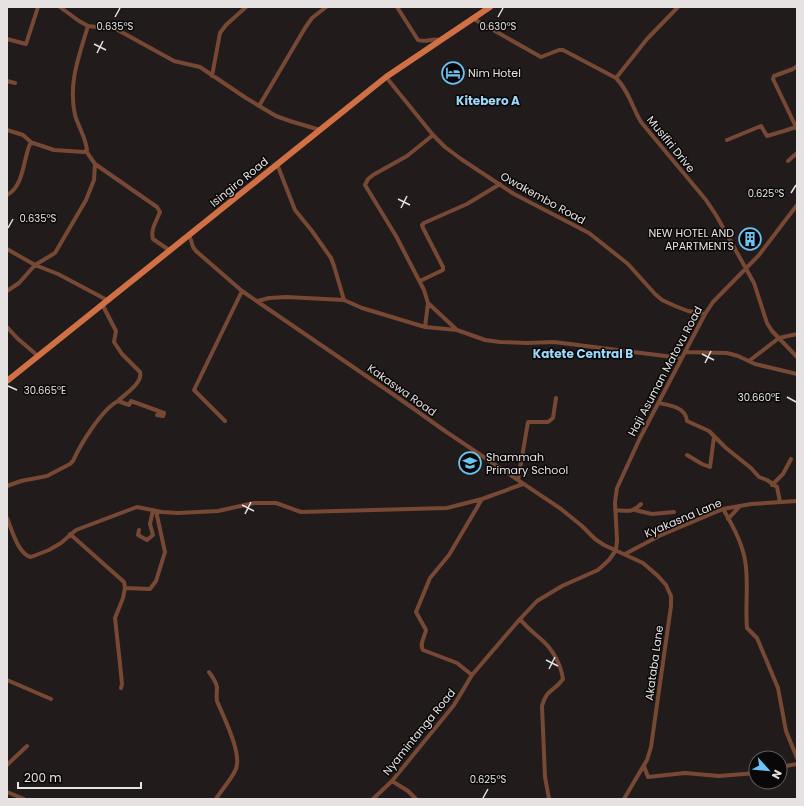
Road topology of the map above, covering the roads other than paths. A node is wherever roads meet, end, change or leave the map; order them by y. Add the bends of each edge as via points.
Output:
1 (38, 7) edge
2 (60, 7) edge
3 (246, 7) edge
4 (326, 7) edge
5 (397, 7) edge
6 (490, 7) edge
7 (678, 7) edge
8 (472, 18) junction
9 (88, 26) junction
10 (7, 39) edge
11 (440, 40) junction
12 (797, 66) edge
13 (212, 76) junction
14 (386, 77) junction
15 (616, 78) junction
16 (7, 81) edge
17 (15, 83) dead end
18 (259, 106) junction
19 (796, 128) edge
20 (7, 130) edge
21 (320, 130) junction
22 (433, 135) junction
23 (727, 140) dead end
24 (32, 143) junction
25 (86, 152) junction
26 (797, 153) edge
27 (788, 161) dead end
28 (96, 164) junction
29 (277, 164) junction
30 (500, 184) junction
31 (7, 196) edge
32 (797, 205) edge
33 (190, 234) junction
34 (7, 249) edge
35 (169, 250) junction
36 (35, 265) junction
37 (746, 269) junction
38 (420, 282) junction
39 (7, 291) edge
40 (242, 291) junction
41 (344, 300) junction
42 (258, 301) junction
43 (105, 302) junction
44 (428, 303) junction
45 (705, 314) junction
46 (425, 327) junction
47 (7, 328) edge
48 (457, 330) junction
49 (797, 334) edge
50 (779, 338) junction
51 (685, 352) junction
52 (38, 356) junction
53 (797, 357) edge
54 (681, 358) junction
55 (749, 361) junction
56 (797, 374) edge
57 (7, 381) edge
58 (556, 398) dead end
59 (118, 401) junction
60 (658, 403) junction
61 (156, 415) dead end
62 (225, 421) dead end
63 (714, 437) junction
64 (687, 455) dead end
65 (791, 459) dead end
66 (518, 480) junction
67 (522, 484) junction
68 (772, 484) junction
69 (7, 486) edge
70 (482, 499) junction
71 (797, 501) edge
72 (780, 502) junction
73 (642, 504) dead end
74 (740, 505) junction
75 (722, 509) junction
76 (615, 510) junction
77 (635, 510) junction
78 (154, 511) junction
79 (674, 512) dead end
80 (7, 518) edge
81 (728, 519) junction
82 (139, 530) dead end
83 (70, 534) junction
84 (616, 550) junction
85 (626, 554) junction
86 (125, 588) junction
87 (520, 619) junction
88 (209, 672) dead end
89 (472, 675) junction
90 (7, 680) edge
91 (121, 688) dead end
92 (51, 699) dead end
93 (27, 746) dead end
94 (797, 758) edge
95 (7, 765) edge
96 (644, 766) junction
97 (748, 774) edge
98 (392, 781) junction
99 (7, 792) edge
100 (24, 799) edge
101 (216, 799) edge
102 (373, 799) edge
103 (416, 799) edge
104 (549, 799) edge
105 (624, 799) edge

1 - 10 street via 26,44
2 - 9 street
3 - 13 street via 226,24 220,33
4 - 18 street via 312,18 305,28
5 - 11 street via 418,40
6 - 8 main road, Isingiro Road
7 - 15 street
8 - 11 main road, Isingiro Road
8 - 15 street, Musifiri Drive via 540,57 563,50
9 - 13 street via 116,30 174,61 200,67
9 - 25 street via 72,92 76,121 86,144
11 - 14 main road, Isingiro Road
12 - 19 street via 774,76 773,79
13 - 18 street
14 - 21 main road, Isingiro Road
14 - 22 street, Owakembo Road
15 - 37 street, Musifiri Drive via 625,89 641,122 706,200
16 - 17 street
18 - 21 street via 276,116
19 - 23 street via 767,136 761,126
20 - 24 street via 23,135
21 - 29 main road, Isingiro Road
22 - 30 street, Owakembo Road via 461,159
22 - 38 street via 407,156 373,175 365,183
24 - 25 street via 54,150
24 - 31 street via 18,185
25 - 28 street
26 - 27 street
28 - 35 street via 159,209 152,236
28 - 36 street via 94,180 75,220 55,253
29 - 33 main road, Isingiro Road
29 - 41 street via 295,210 331,258
30 - 38 street via 467,204 422,225 443,270
30 - 45 street, Owakembo Road via 514,194 589,233 628,264 662,300 688,311
32 - 37 street, Haji Asuman Matovu Road
33 - 35 main road, Isingiro Road
33 - 40 street, Kakaswa Road via 196,251
34 - 36 street
35 - 43 main road, Isingiro Road
36 - 39 street via 19,283
36 - 43 street via 58,274
37 - 45 street, Haji Asuman Matovu Road via 718,296
37 - 50 street, Musifiri Drive via 754,283 767,323
38 - 44 street
40 - 42 street, Kakaswa Road
40 - 62 street via 194,390
41 - 42 street via 286,296
41 - 46 street
42 - 66 street, Kakaswa Road
43 - 52 main road, Isingiro Road
43 - 59 street via 116,331 114,342 141,376
44 - 46 street
44 - 48 street
45 - 51 street, Haji Asuman Matovu Road
46 - 48 street
47 - 52 street
48 - 54 street via 485,340 500,342 554,342
49 - 50 street
50 - 53 street, Musifiri Drive
50 - 55 street
51 - 54 street, Haji Asuman Matovu Road
51 - 55 street via 727,353
52 - 57 main road, Isingiro Road
54 - 60 street, Haji Asuman Matovu Road
55 - 56 street
58 - 66 street via 551,421 528,422
59 - 61 street via 129,405 131,401 164,413 163,416
59 - 69 street via 85,437 70,464 48,476
60 - 63 street via 679,408 687,421 709,431
60 - 76 street, Haji Asuman Matovu Road via 617,488
63 - 64 street via 710,467
63 - 68 street via 759,477
65 - 68 street via 783,474
66 - 67 street, Kakaswa Road
67 - 70 street
67 - 84 street, Kakaswa Road via 561,509 595,539
68 - 72 street via 777,488
70 - 78 street via 434,509 301,512 280,504 258,503 218,511
70 - 89 street via 448,555 430,578 416,612 426,630 421,647 423,650 457,663
71 - 72 street, Kyakasna Lane
72 - 74 street, Kyakasna Lane
73 - 77 street
74 - 75 street, Kyakasna Lane
74 - 81 street
75 - 81 street
75 - 85 street, Kyakasna Lane
76 - 77 street
76 - 84 street, Haji Asuman Matovu Road
77 - 79 street via 652,514
78 - 82 street via 150,524 153,535 147,540 138,535
78 - 83 street via 137,507
78 - 86 street via 165,552 156,581 150,589
80 - 83 street via 20,548 24,554 31,557 61,543
81 - 94 street via 745,558 747,628 757,638 778,688 786,732
83 - 86 street via 122,580
84 - 85 street, Akataba Lane
84 - 87 street, Nyamintanga Road via 598,570 562,586 537,602
85 - 96 street, Akataba Lane via 643,563 658,576 671,596 651,747
86 - 91 street via 115,618
87 - 89 street, Nyamintanga Road
87 - 104 street via 552,652 563,679 547,693 542,706 545,777
88 - 101 street via 216,684 217,701 235,742 237,761 236,770
89 - 98 street, Nyamintanga Road via 454,705
90 - 92 street
93 - 95 street
96 - 97 street via 648,777 685,773 719,776
96 - 105 street, Akataba Lane
98 - 102 street, Nyamintanga Road
98 - 103 street
99 - 100 street

